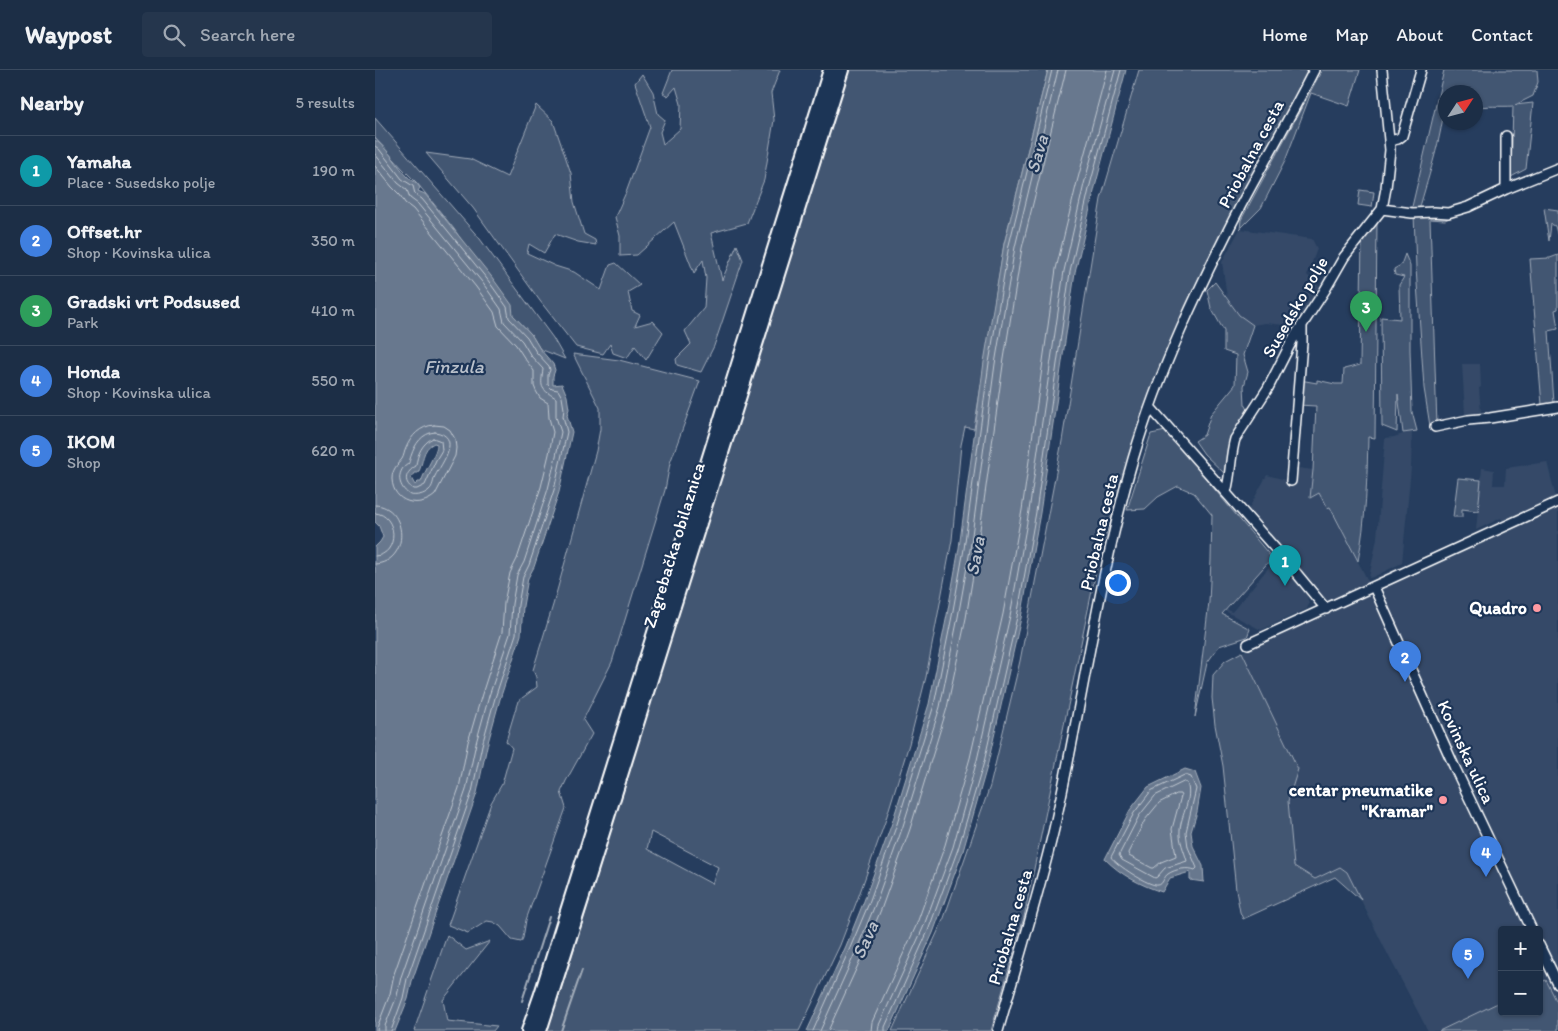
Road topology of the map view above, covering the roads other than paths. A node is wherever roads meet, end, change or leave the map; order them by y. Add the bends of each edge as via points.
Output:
1 (831, 70) edge
2 (842, 70) edge
3 (1314, 70) edge
4 (1382, 70) edge
5 (1421, 70) edge
6 (1506, 136) dead end
7 (1389, 140) junction
8 (1558, 168) edge
9 (1506, 188) junction
10 (1382, 208) junction
11 (1302, 325) junction
12 (1558, 406) edge
13 (1150, 407) junction
14 (1435, 427) dead end
15 (1291, 481) dead end
16 (1226, 492) junction
17 (1558, 502) edge
18 (1373, 587) junction
19 (1326, 609) junction
20 (1248, 644) dead end
21 (1530, 926) edge
22 (1543, 953) edge
23 (1558, 984) edge
24 (528, 1031) edge
25 (540, 1031) edge
26 (998, 1031) edge

1 - 24 highway, Zagrebačka obilaznica
2 - 25 highway, Zagrebačka obilaznica
3 - 13 street, Priobalna cesta via 1197,292
4 - 7 street, Susedsko polje
5 - 7 street via 1402,136 1399,140
6 - 9 street
7 - 10 street, Susedsko polje via 1389,168
8 - 9 street
9 - 10 street via 1448,213 1411,213
10 - 11 street, Susedsko polje via 1347,252
11 - 15 street
11 - 16 street, Susedsko polje via 1268,388 1235,439
12 - 14 street
13 - 16 street
13 - 26 street, Priobalna cesta via 1111,547 1053,829
16 - 19 street
17 - 18 street
18 - 19 street
18 - 21 street, Kovinska ulica
19 - 20 street
22 - 23 street

